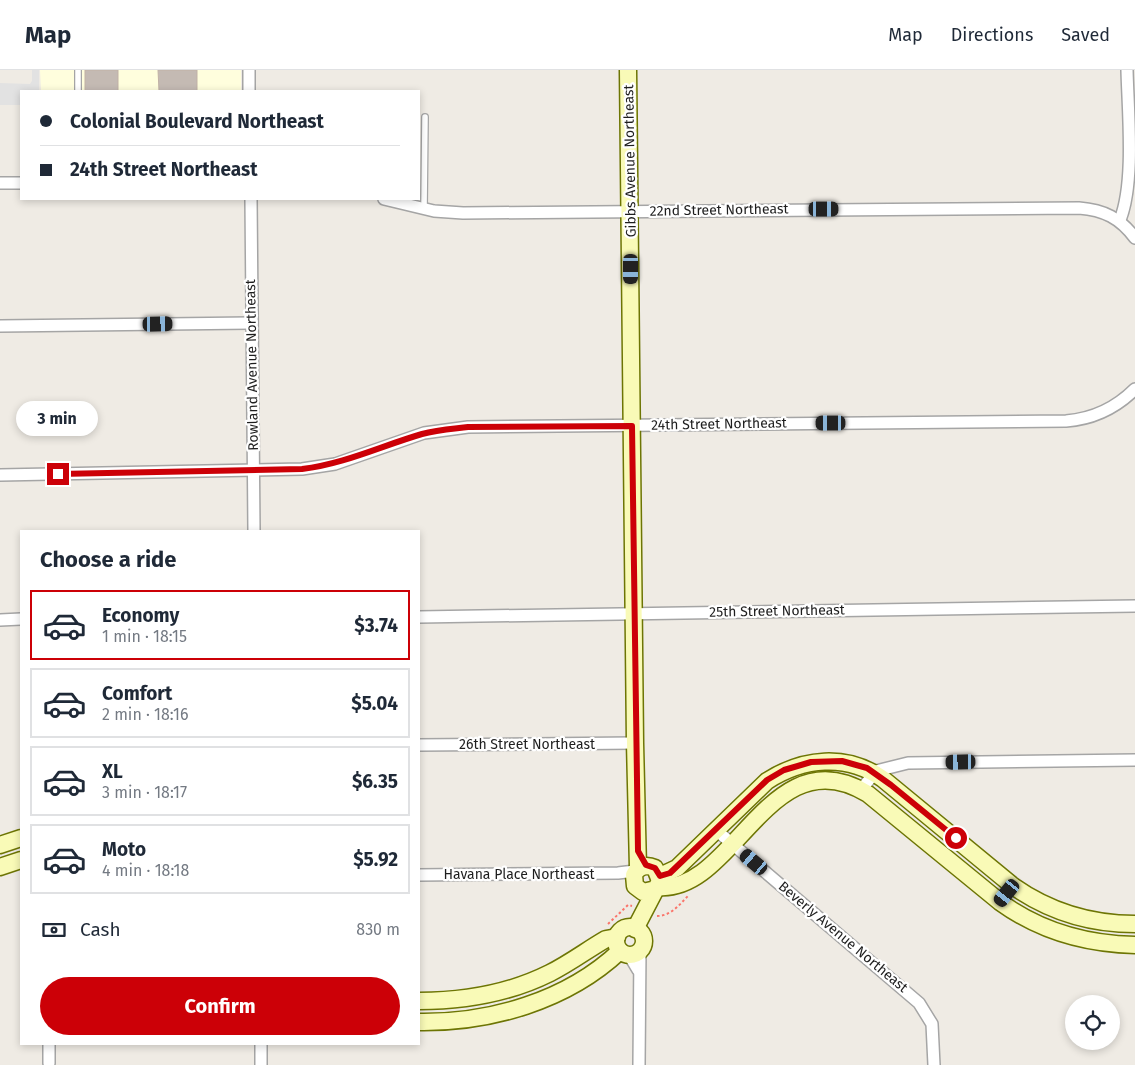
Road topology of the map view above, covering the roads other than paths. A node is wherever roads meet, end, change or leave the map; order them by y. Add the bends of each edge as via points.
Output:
1 (78, 70) edge
2 (249, 70) edge
3 (628, 70) edge
4 (1127, 70) edge
5 (78, 90) edge
6 (249, 90) edge
7 (425, 117) dead end
8 (0, 183) edge
9 (20, 183) edge
10 (250, 200) edge
11 (388, 200) edge
12 (424, 208) junction
13 (630, 211) junction
14 (1120, 220) junction
15 (1135, 238) edge
16 (251, 323) junction
17 (0, 326) edge
18 (1135, 389) edge
19 (632, 426) junction
20 (253, 471) junction
21 (0, 475) edge
22 (254, 530) edge
23 (1135, 606) edge
24 (633, 613) junction
25 (420, 616) edge
26 (0, 620) edge
27 (20, 620) edge
28 (635, 743) junction
29 (420, 745) edge
30 (1135, 760) edge
31 (874, 773) junction
32 (861, 790) junction
33 (716, 830) junction
34 (20, 838) edge
35 (732, 844) junction
36 (0, 845) edge
37 (20, 860) edge
38 (0, 867) edge
39 (634, 872) junction
40 (420, 875) edge
41 (655, 886) junction
42 (1013, 886) junction
43 (1000, 902) junction
44 (1135, 924) edge
45 (625, 939) junction
46 (1135, 945) edge
47 (446, 1000) junction
48 (420, 1001) edge
49 (448, 1021) junction
50 (420, 1022) edge
51 (49, 1045) edge
52 (261, 1045) edge
53 (49, 1063) dead end
54 (261, 1065) edge
55 (640, 1065) edge
56 (934, 1065) edge

1 - 5 lane
2 - 6 street
3 - 13 street, Gibbs Avenue Northeast
4 - 14 street via 1129,178
7 - 12 lane
8 - 9 street
10 - 16 street, Rowland Avenue Northeast
11 - 12 street, 22nd Street Northeast
12 - 13 street, 22nd Street Northeast via 463,213
13 - 14 street, 22nd Street Northeast via 1056,207 1090,209
13 - 19 street, Gibbs Avenue Northeast
14 - 15 street, 22nd Street Northeast
16 - 17 street
16 - 20 street, Rowland Avenue Northeast
18 - 19 street, 24th Street Northeast via 1108,409 1090,417 1066,421
19 - 20 street, 24th Street Northeast via 468,427 399,441 335,464
19 - 24 street, Gibbs Avenue Northeast
20 - 21 street, 24th Street Northeast
20 - 22 street, Rowland Avenue Northeast
23 - 24 street, 25th Street Northeast
24 - 25 street, 25th Street Northeast
24 - 28 street, Gibbs Avenue Northeast
26 - 27 street
28 - 29 street, 26th Street Northeast
28 - 39 street, Gibbs Avenue Northeast via 638,851
30 - 31 street via 913,763
31 - 32 street
31 - 33 street via 842,761 811,762 793,767 767,780
31 - 42 street
32 - 35 street via 831,782 794,788 777,799
32 - 43 street
33 - 35 street, Beverly Avenue Northeast
33 - 41 street
34 - 36 street
35 - 41 street via 690,881 669,888
35 - 56 street, Beverly Avenue Northeast via 919,1003 932,1024
37 - 38 street
39 - 40 street, Havana Place Northeast
39 - 41 street via 638,889
39 - 41 street via 655,868
41 - 45 street
42 - 43 street
42 - 44 street via 1044,905 1080,918 1110,924
43 - 46 street via 1061,934 1092,942
45 - 47 street via 606,939 530,981 486,995
45 - 49 street via 583,979 538,1001 499,1014
45 - 55 street via 638,970
47 - 48 street
47 - 49 street
49 - 50 street
51 - 53 street
52 - 54 street

